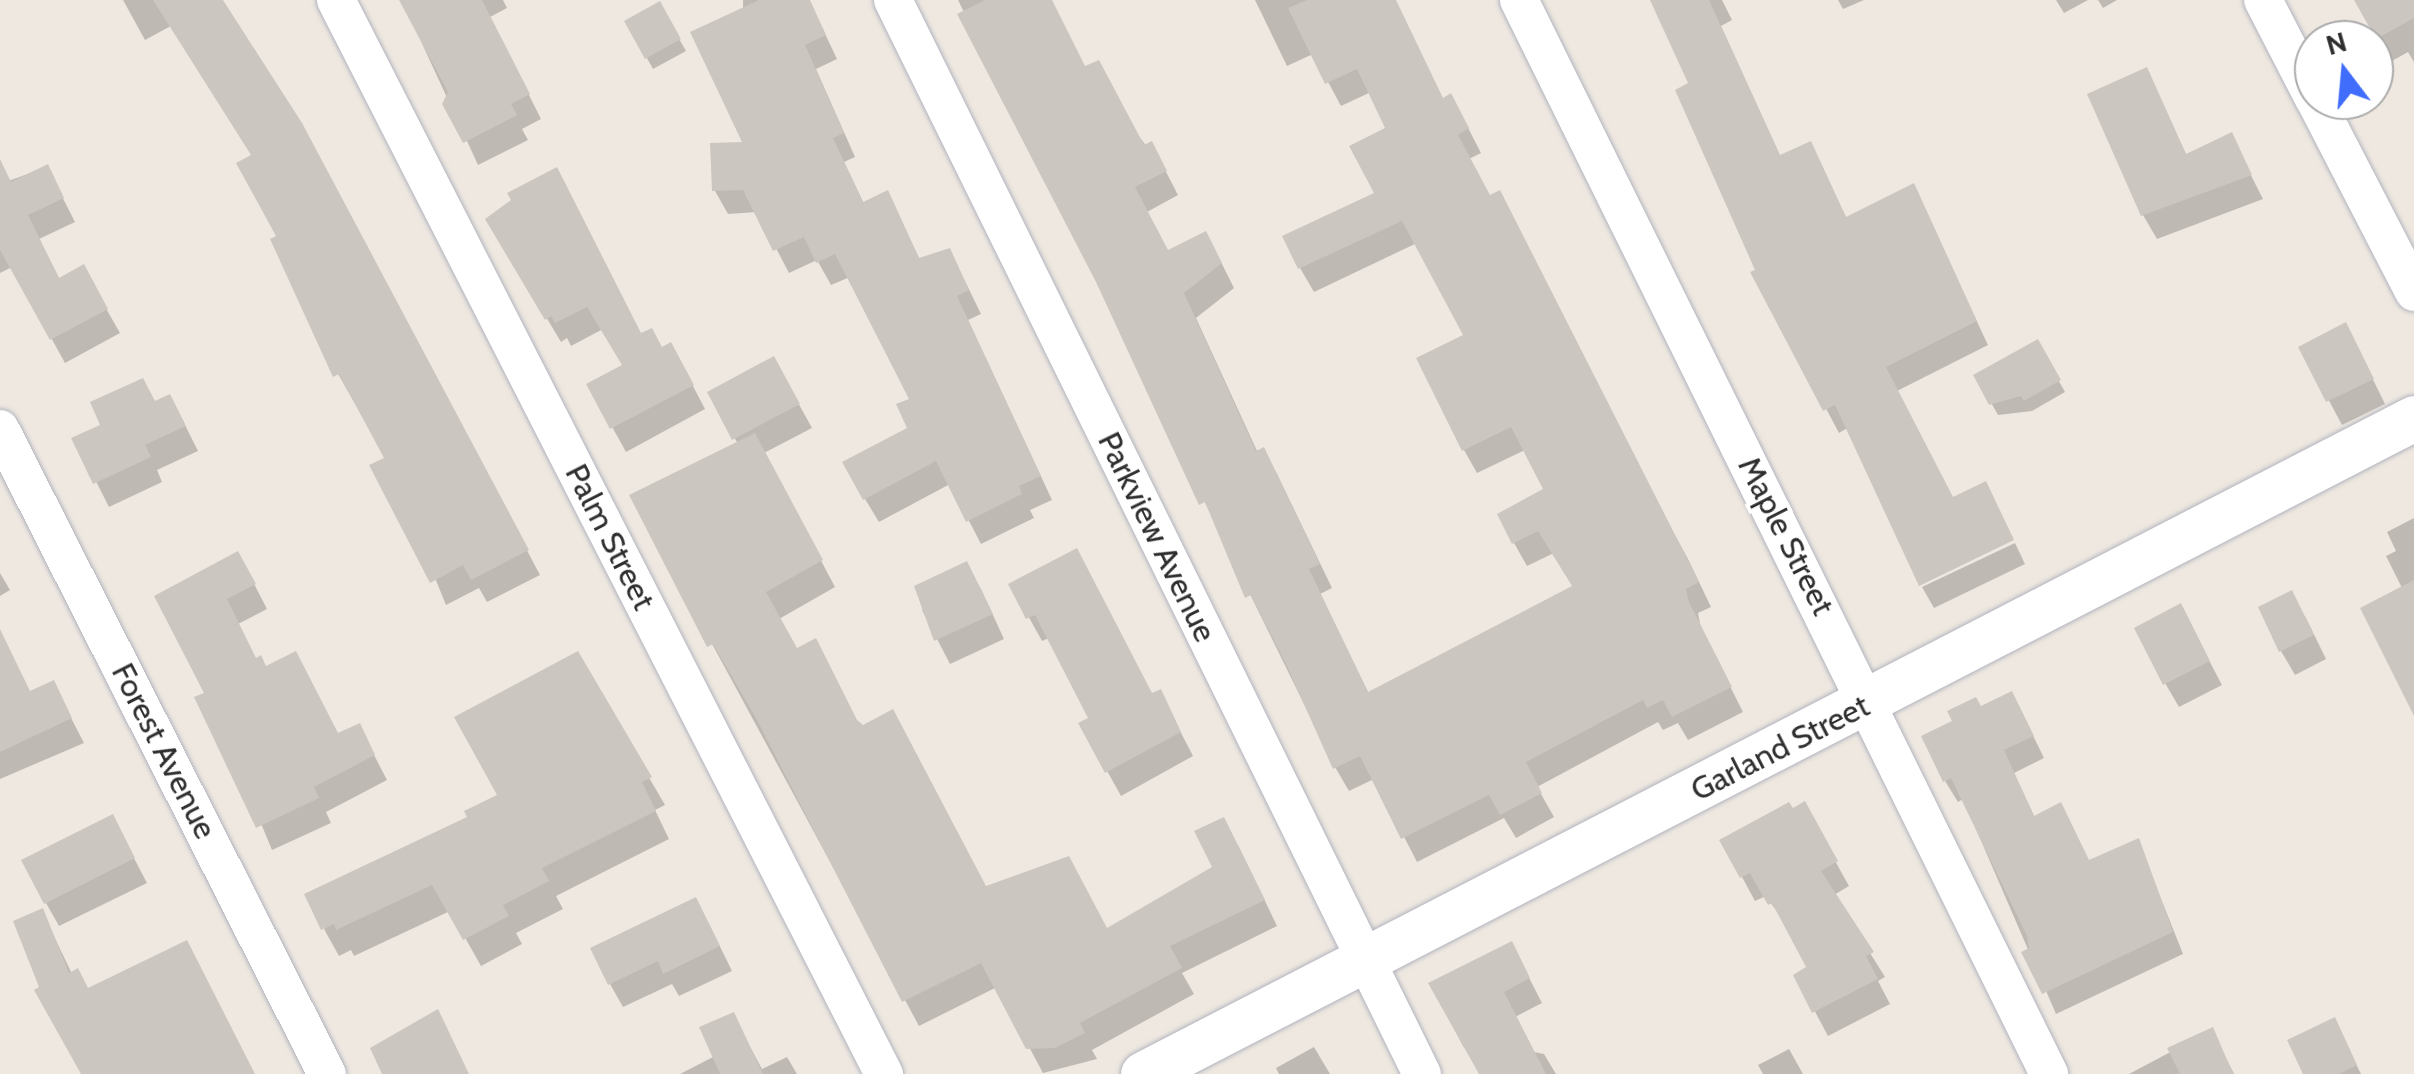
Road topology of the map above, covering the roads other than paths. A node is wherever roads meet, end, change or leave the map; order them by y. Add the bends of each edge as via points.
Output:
1 (336, 0) edge
2 (892, 0) edge
3 (1519, 0) edge
4 (2263, 0) edge
5 (2294, 60) edge
6 (2325, 120) edge
7 (2414, 292) edge
8 (2414, 418) edge
9 (0, 429) edge
10 (1870, 702) junction
11 (1366, 961) junction
12 (327, 1074) edge
13 (884, 1074) edge
14 (1143, 1074) edge
15 (1422, 1074) edge
16 (2049, 1074) edge

1 - 13 street, Palm Street
2 - 11 street, Parkview Avenue
3 - 10 street, Maple Street
4 - 5 street
6 - 7 street
8 - 10 street, Garland Street
9 - 12 street, Forest Avenue
10 - 11 street, Garland Street
10 - 16 street, Maple Street
11 - 14 street, Garland Street
11 - 15 street, Parkview Avenue

